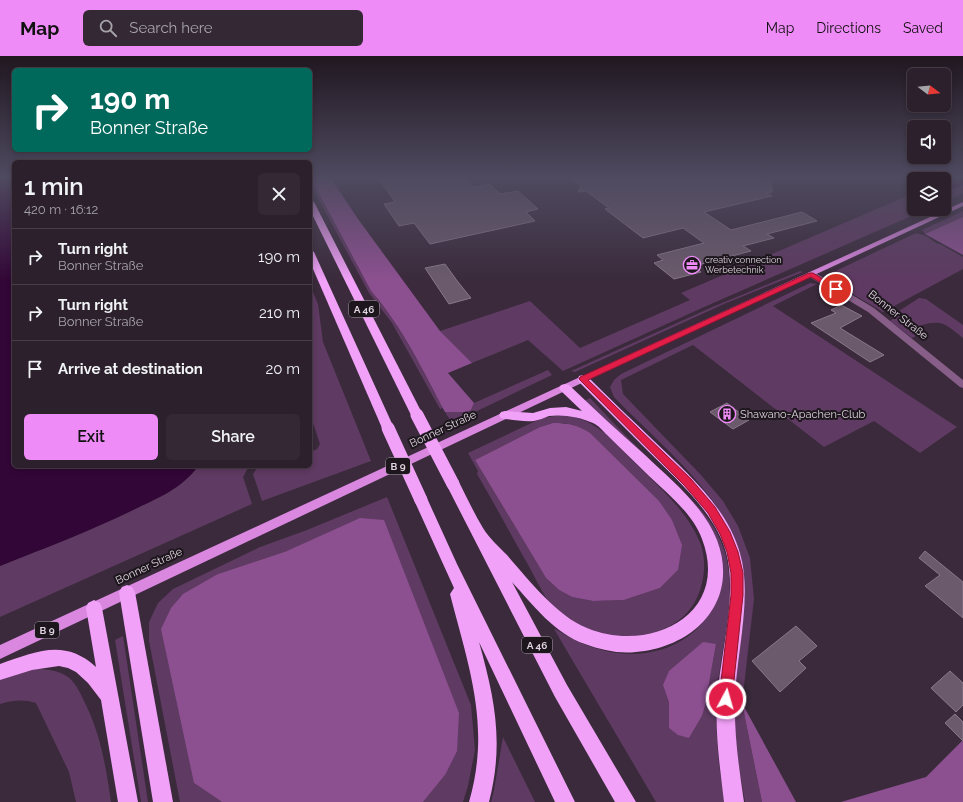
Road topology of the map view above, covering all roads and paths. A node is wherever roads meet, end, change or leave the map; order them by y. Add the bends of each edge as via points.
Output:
1 (315, 212) edge
2 (946, 212) edge
3 (312, 257) edge
4 (811, 274) junction
5 (583, 379) junction
6 (963, 386) edge
7 (565, 388) junction
8 (505, 415) junction
9 (597, 419) junction
10 (479, 534) junction
11 (452, 569) junction
12 (127, 592) junction
13 (94, 608) junction
14 (0, 652) edge
15 (0, 672) edge
16 (108, 696) junction
17 (128, 802) edge
18 (163, 802) edge
19 (479, 802) edge
20 (565, 802) edge
21 (626, 802) edge
22 (734, 802) edge

1 - 10 highway, A 46, bridge
2 - 4 main road, Bonner Straße / B 9
3 - 11 highway, A 46, bridge
4 - 5 main road, Bonner Straße / B 9
4 - 6 street, Bonner Straße via 871,310
5 - 7 main road, Bonner Straße / B 9
5 - 22 highway via 688,482 711,510 725,532 733,552 737,573 737,595 726,699 726,741
7 - 8 main road, Bonner Straße / B 9
7 - 9 highway
8 - 9 highway via 533,417 566,411
8 - 12 main road, Bonner Straße / B 9
9 - 10 highway via 675,492 704,528 712,547 716,569 714,589 708,605 695,620 678,634 656,642 632,645 609,643 586,636 551,614
10 - 21 highway, A 46 via 561,691
11 - 19 highway via 484,698 488,729 486,780
11 - 20 highway, A 46
12 - 13 main road, Bonner Straße / B 9
12 - 18 highway
13 - 14 main road, Bonner Straße / B 9
13 - 16 highway
15 - 16 highway via 41,658 66,658 89,672
16 - 17 highway

